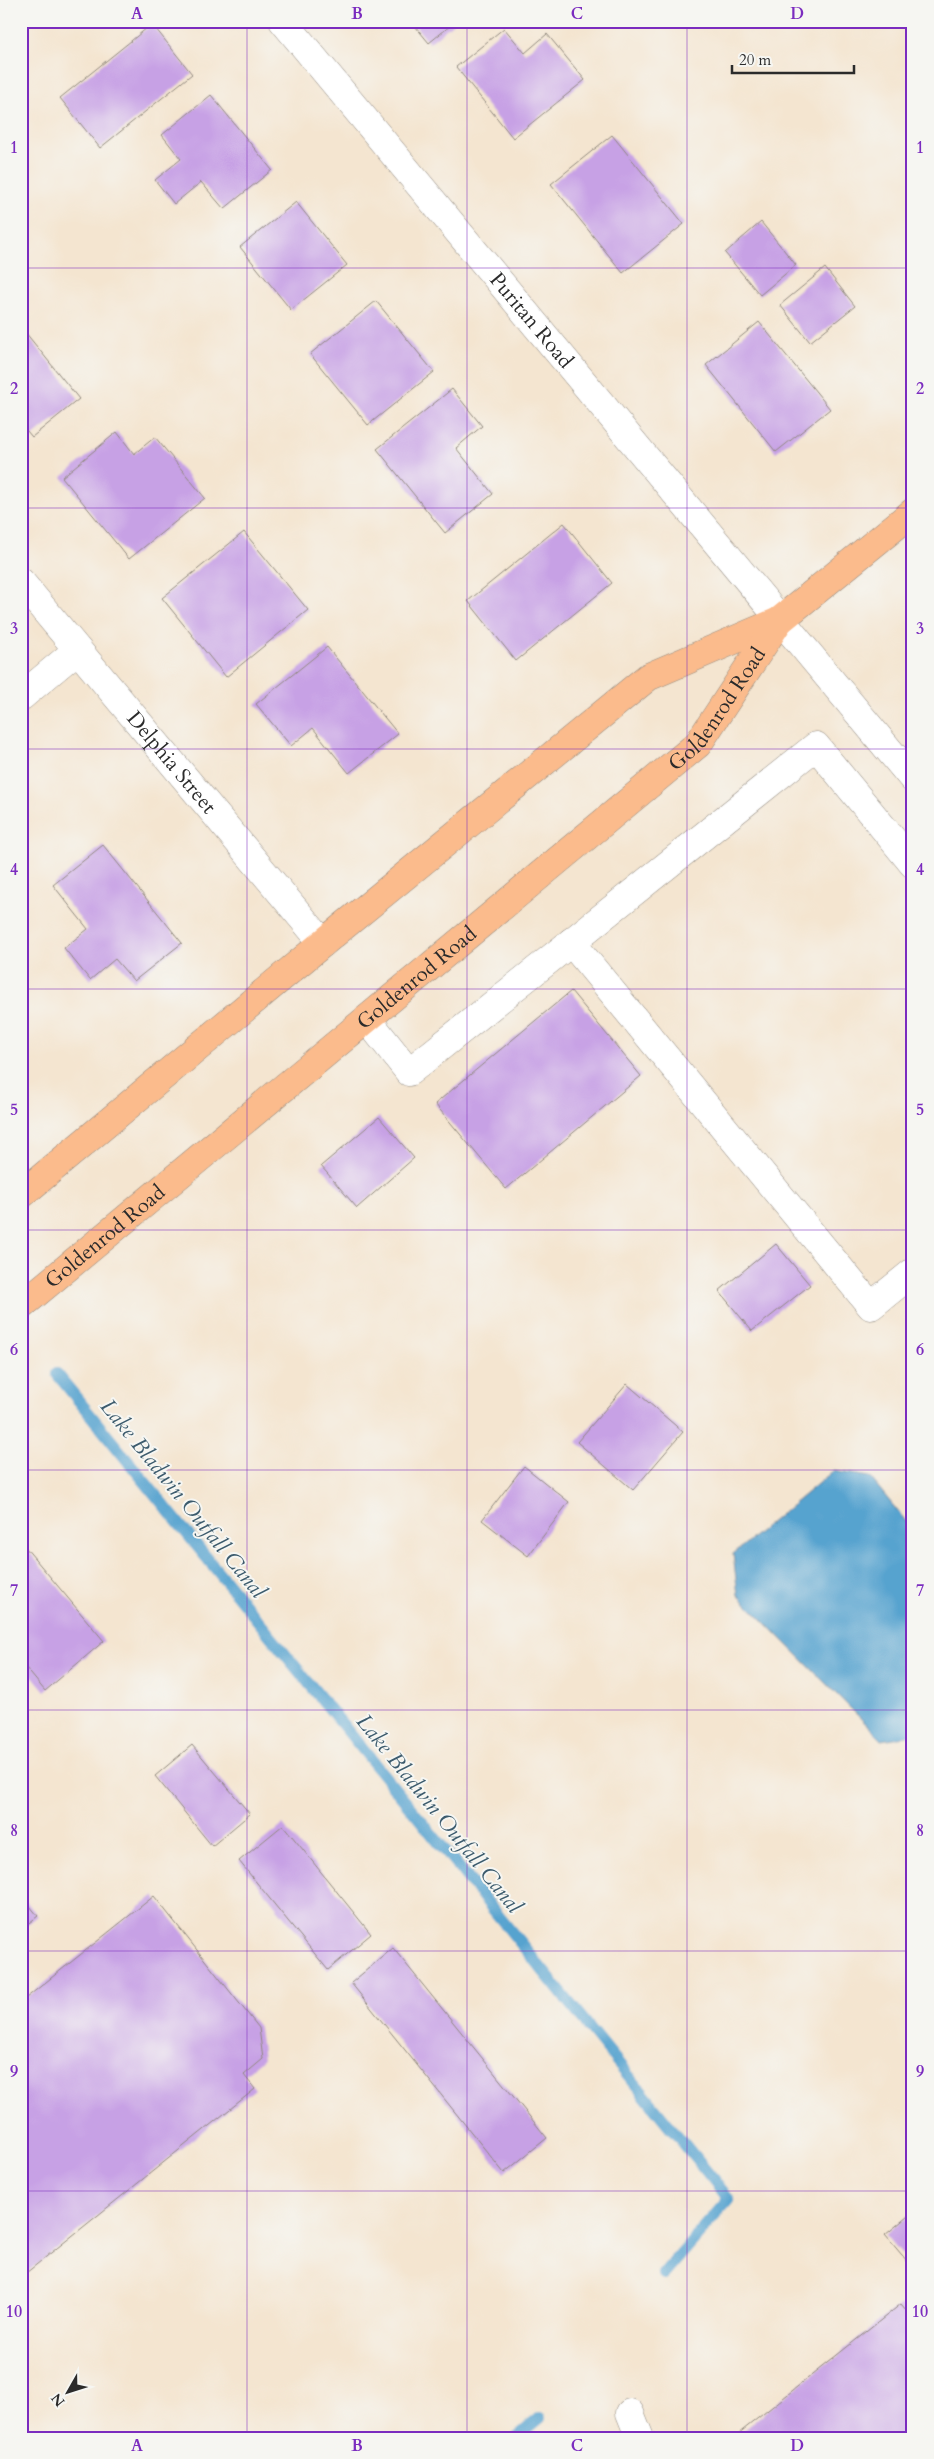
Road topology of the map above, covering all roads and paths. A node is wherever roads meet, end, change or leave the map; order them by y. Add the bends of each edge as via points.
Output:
1 (282, 21) edge
2 (913, 512) edge
3 (21, 582) edge
4 (780, 621) junction
5 (77, 650) junction
6 (21, 697) edge
7 (913, 779) edge
8 (913, 864) edge
9 (571, 942) junction
10 (323, 943) junction
11 (367, 1019) junction
12 (21, 1194) edge
13 (913, 1272) edge
14 (21, 1306) edge
15 (630, 2413) dead end
16 (640, 2438) edge

1 - 4 street, Puritan Road
2 - 4 main road, Goldenrod Road
3 - 5 street, Delphia Street
4 - 7 street, Puritan Road
4 - 10 main road, Goldenrod Road via 648,677
4 - 11 main road, Goldenrod Road via 698,744
5 - 6 street
5 - 10 street, Delphia Street
8 - 9 street via 816,746
9 - 11 street via 409,1072
9 - 13 street via 871,1306
10 - 12 main road, Goldenrod Road
11 - 14 main road, Goldenrod Road
15 - 16 street

